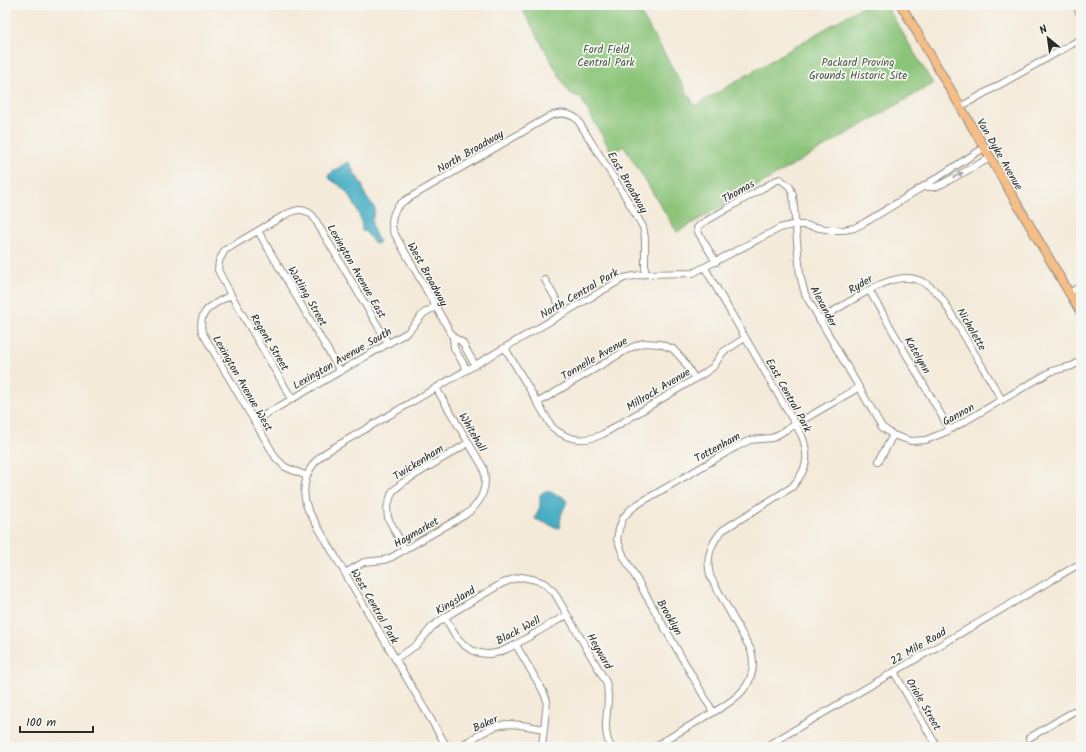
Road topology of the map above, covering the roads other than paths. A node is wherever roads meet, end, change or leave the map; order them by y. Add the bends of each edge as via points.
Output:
1 (901, 5) edge
2 (1076, 5) edge
3 (1081, 16) edge
4 (1081, 39) edge
5 (960, 107) junction
6 (565, 114) joint
7 (984, 148) junction
8 (990, 158) junction
9 (925, 187) junction
10 (392, 218) joint
11 (797, 225) junction
12 (258, 231) junction
13 (716, 262) junction
14 (705, 268) junction
15 (645, 274) junction
16 (915, 279) joint
17 (545, 280) dead end
18 (1081, 286) edge
19 (869, 290) junction
20 (1069, 293) junction
21 (231, 295) junction
22 (435, 307) junction
23 (564, 313) junction
24 (1081, 313) edge
25 (819, 320) junction
26 (453, 337) junction
27 (745, 338) junction
28 (388, 343) junction
29 (505, 348) junction
30 (468, 353) junction
31 (460, 358) junction
32 (1081, 361) edge
33 (475, 365) junction
34 (467, 370) junction
35 (340, 371) junction
36 (695, 379) junction
37 (436, 388) junction
38 (858, 388) junction
39 (292, 399) junction
40 (1002, 400) junction
41 (537, 403) junction
42 (254, 421) junction
43 (796, 424) junction
44 (950, 430) junction
45 (893, 435) junction
46 (468, 443) junction
47 (879, 462) dead end
48 (308, 473) junction
49 (484, 489) joint
50 (619, 529) joint
51 (405, 550) junction
52 (1081, 563) edge
53 (345, 573) junction
54 (536, 580) joint
55 (567, 614) junction
56 (445, 617) junction
57 (516, 645) junction
58 (395, 659) junction
59 (894, 672) junction
60 (1081, 707) edge
61 (713, 712) junction
62 (544, 729) junction
63 (1029, 738) dead end
64 (658, 746) edge
65 (447, 747) edge
66 (459, 747) edge
67 (542, 747) edge
68 (611, 747) edge
69 (765, 747) edge
70 (937, 747) edge

1 - 5 main road, Van Dyke Avenue
2 - 3 street
4 - 5 street
5 - 7 main road, Van Dyke Avenue
6 - 10 street, North Broadway via 557,113 545,119 404,201
6 - 15 street, East Broadway via 581,124 642,227 645,238
7 - 8 main road, Van Dyke Avenue
7 - 9 street, North Central Park
9 -> 8 street, North Central Park via 944,183
8 - 20 main road, Van Dyke Avenue
9 - 11 street, North Central Park via 854,228 832,230
10 - 22 street, West Broadway via 393,231
11 - 13 street, North Central Park via 780,228
11 - 13 street, Thomas via 790,187 780,179 775,181 697,228
11 - 25 street, Alexander via 802,287
12 - 21 street, Regent Street via 228,248 220,256 220,275
12 - 28 street, Lexington Avenue East via 291,211 306,210 315,218
12 - 35 street, Watling Street
13 - 14 street, North Central Park
14 - 15 street, North Central Park via 688,274
14 - 27 street, East Central Park
15 - 23 street, North Central Park via 624,278
16 - 19 street, Ryder via 892,280
16 - 40 street, Nicholette via 931,287 944,300
17 - 23 street
18 - 20 street
19 - 25 street, Ryder
19 - 44 street, Katelynn
20 - 24 main road, Van Dyke Avenue
21 - 39 street, Regent Street
21 - 42 street, Lexington Avenue West via 209,306 200,324 202,332
22 - 26 street, West Broadway
22 - 28 street, Lexington Avenue South via 424,313 408,332
23 - 29 street, North Central Park
25 - 38 street, Alexander
26 - 30 street, West Broadway via 462,342
26 - 31 street, West Broadway via 454,348
27 - 36 street, Millrock Avenue via 726,349 713,367
27 - 43 street, East Central Park
28 - 35 street, Lexington Avenue South
29 - 33 street, North Central Park
29 - 41 street
30 - 31 street
30 - 33 street, West Broadway
31 - 34 street, West Broadway
32 - 40 street, Gannon via 1052,371
33 - 34 street, North Central Park
34 - 37 street, North Central Park
35 - 39 street, Lexington Avenue South
36 - 41 street, Tonnelle Avenue via 683,360 672,349 660,344 642,342
36 - 41 street, Millrock Avenue via 598,436 584,440 560,435
37 - 46 street, Whitehall
37 - 48 street, North Central Park via 324,454 316,460
38 - 43 street, Tottenham
38 - 45 street, Gannon via 882,427
39 - 42 street, Lexington Avenue South
40 - 44 street, Gannon
42 - 48 street, Lexington Avenue West via 280,464
43 - 50 street, Tottenham via 772,438 746,441 645,500 630,510 623,518
43 - 61 street, East Central Park via 806,447 806,465 798,480 782,495 725,528 712,547 708,562 711,578 748,644 753,662 746,687 733,700
44 - 45 street, Gannon via 926,440 911,441
45 - 47 street
46 - 49 street, Whitehall via 483,467
46 - 51 street, Twickenham via 402,482 392,492 387,508 388,518
48 - 53 street, West Central Park via 304,491 308,510
49 - 51 street, Haymarket via 473,510
50 - 61 street, Brooklyn via 618,539 624,557
51 - 53 street, Haymarket via 388,559 364,562
52 - 59 street, 22 Mile Road
53 - 58 street, West Central Park
54 - 55 street, Heyward via 554,592
54 - 56 street, Kingsland via 522,577 513,579
55 - 57 street, Black Well
55 - 68 street, Heyward via 606,682 608,698 605,727 606,738
56 - 57 street, Black Well via 459,640 474,652 490,654 502,652
56 - 58 street, Kingsland via 432,627 417,645
57 - 62 street via 547,701
58 - 65 street, West Central Park
59 - 69 street, 22 Mile Road
59 - 70 street, Oriole Street
60 - 63 street
61 - 64 street
62 - 66 street, Baker via 500,725
62 - 67 street

